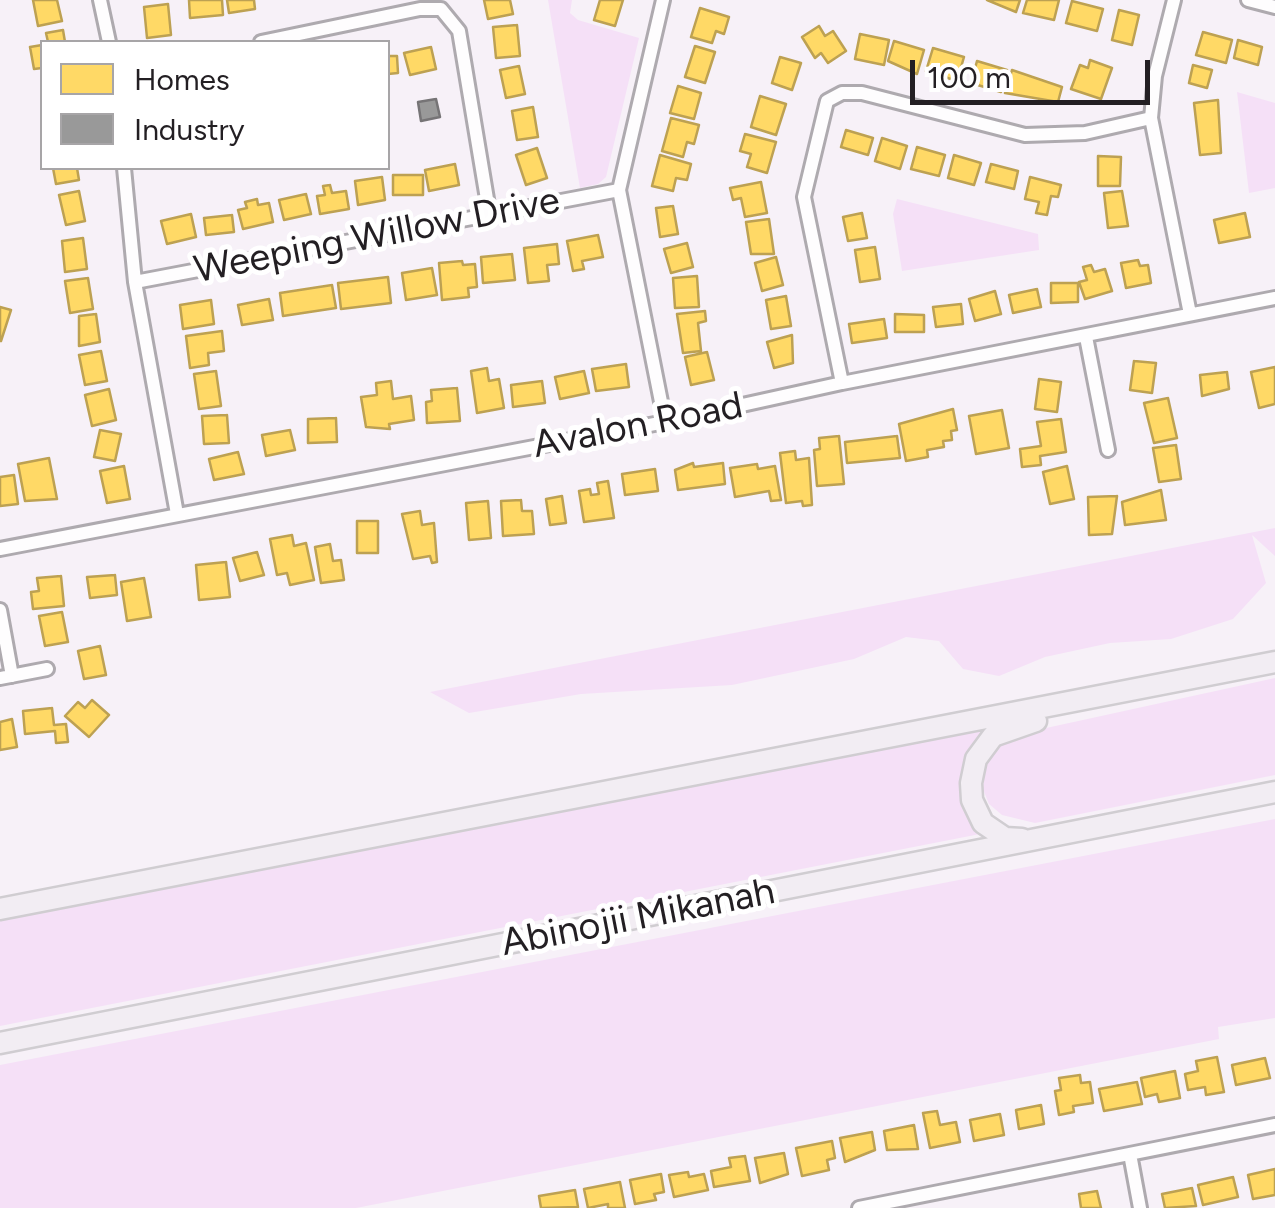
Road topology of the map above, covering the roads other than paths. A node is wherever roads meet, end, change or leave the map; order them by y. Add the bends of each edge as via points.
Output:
1 (100, 0) edge
2 (663, 0) edge
3 (1174, 0) edge
4 (1248, 0) edge
5 (1275, 7) edge
6 (109, 40) edge
7 (271, 40) edge
8 (1152, 118) junction
9 (124, 170) edge
10 (619, 190) junction
11 (490, 217) junction
12 (135, 282) junction
13 (1275, 298) edge
14 (1190, 314) junction
15 (1086, 337) junction
16 (842, 382) junction
17 (666, 422) junction
18 (1108, 450) dead end
19 (177, 514) junction
20 (0, 549) edge
21 (0, 610) edge
22 (1275, 662) edge
23 (1246, 667) junction
24 (48, 670) dead end
25 (6, 677) edge
26 (1275, 792) edge
27 (1031, 840) junction
28 (0, 910) edge
29 (0, 1043) edge
30 (1275, 1124) edge
31 (1130, 1154) junction
32 (939, 1192) junction
33 (859, 1208) edge
34 (942, 1208) edge
35 (1140, 1208) edge

1 - 6 street
2 - 10 street
3 - 8 street
4 - 5 street
7 - 11 street via 441,9 460,32
8 - 14 street
8 - 16 street via 1085,133 1025,134 862,93 827,101 804,197
9 - 12 street
10 - 11 street, Weeping Willow Drive
10 - 17 street
11 - 12 street, Weeping Willow Drive
12 - 19 street
13 - 14 street, Avalon Road
14 - 15 street, Avalon Road
15 - 16 street, Avalon Road
15 - 18 street
16 - 17 street, Avalon Road
17 - 19 street, Avalon Road
19 - 20 street, Avalon Road
21 - 25 street
22 - 23 main road
23 - 27 main road via 993,736 973,770 976,810 991,831
23 - 28 main road
24 - 25 street
26 - 27 main road, Abinojii Mikanah
27 - 29 main road, Abinojii Mikanah
30 - 31 street
31 - 32 street
31 - 35 street
32 - 33 street
32 - 34 street

